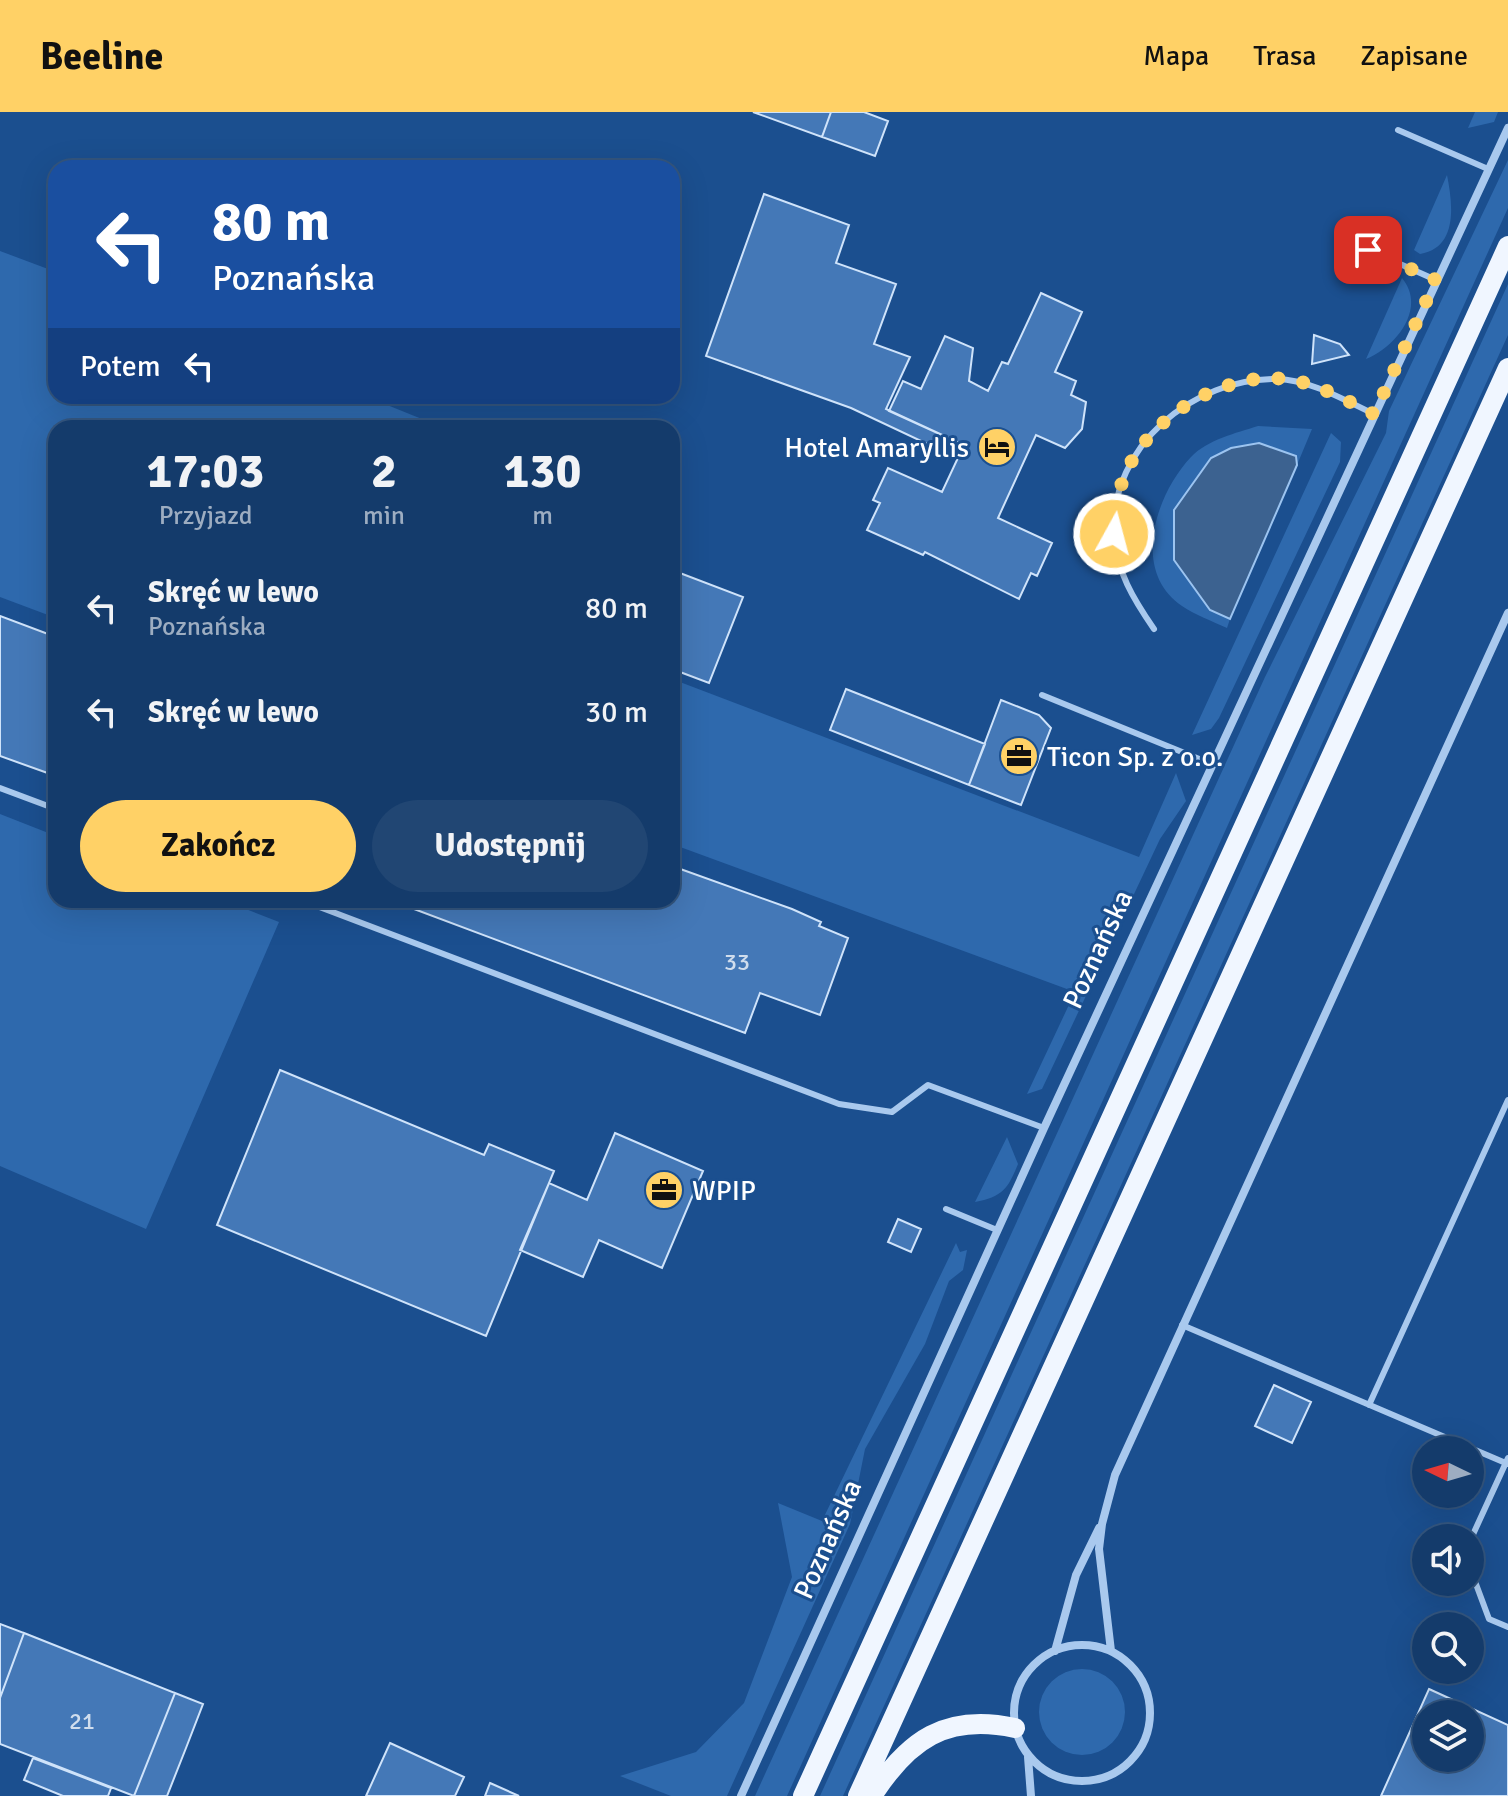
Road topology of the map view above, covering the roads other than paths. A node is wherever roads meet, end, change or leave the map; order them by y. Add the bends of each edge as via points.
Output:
1 (1508, 128) edge
2 (1398, 130) dead end
3 (1488, 169) junction
4 (1346, 240) dead end
5 (1508, 246) edge
6 (1436, 280) junction
7 (1508, 368) edge
8 (1374, 414) junction
9 (1508, 613) edge
10 (1154, 629) dead end
11 (1042, 695) dead end
12 (1214, 765) junction
13 (0, 788) edge
14 (48, 806) edge
15 (322, 908) edge
16 (1508, 1100) edge
17 (1044, 1128) junction
18 (946, 1209) dead end
19 (997, 1230) junction
20 (1182, 1325) junction
21 (1369, 1405) junction
22 (1507, 1462) edge
23 (1102, 1524) junction
24 (1478, 1524) edge
25 (1480, 1596) edge
26 (1508, 1627) edge
27 (1055, 1651) junction
28 (1111, 1651) junction
29 (1015, 1728) junction
30 (1028, 1756) junction
31 (741, 1796) edge
32 (803, 1796) edge
33 (858, 1796) edge
34 (872, 1796) edge
35 (1031, 1796) edge

1 - 3 street, Poznańska
2 - 3 lane
3 - 6 street, Poznańska
4 - 6 lane
5 - 32 main road
6 - 8 street, Poznańska
7 - 33 main road
8 - 10 lane via 1301,382 1275,379 1235,384 1187,402 1148,435 1121,485 1114,534 1127,588
8 - 12 street, Poznańska
9 - 20 street
11 - 12 lane
12 - 17 street, Poznańska
13 - 14 lane
15 - 17 lane via 839,1104 892,1112 928,1085
16 - 21 lane
17 - 19 street, Poznańska
18 - 19 lane
19 - 31 street, Poznańska
20 - 21 lane
20 - 23 street via 1115,1475
21 - 22 lane
22 - 24 lane
23 - 27 street via 1076,1575
23 - 28 street via 1100,1574
25 - 26 lane via 1489,1619
27 - 28 street via 1092,1646
27 - 29 street via 1035,1663 1021,1682
28 - 30 street via 1144,1685 1150,1710 1147,1734 1135,1756 1117,1772 1094,1781 1069,1781 1046,1772
29 - 30 street
29 - 34 main road via 982,1724 929,1735 904,1752
30 - 35 street

